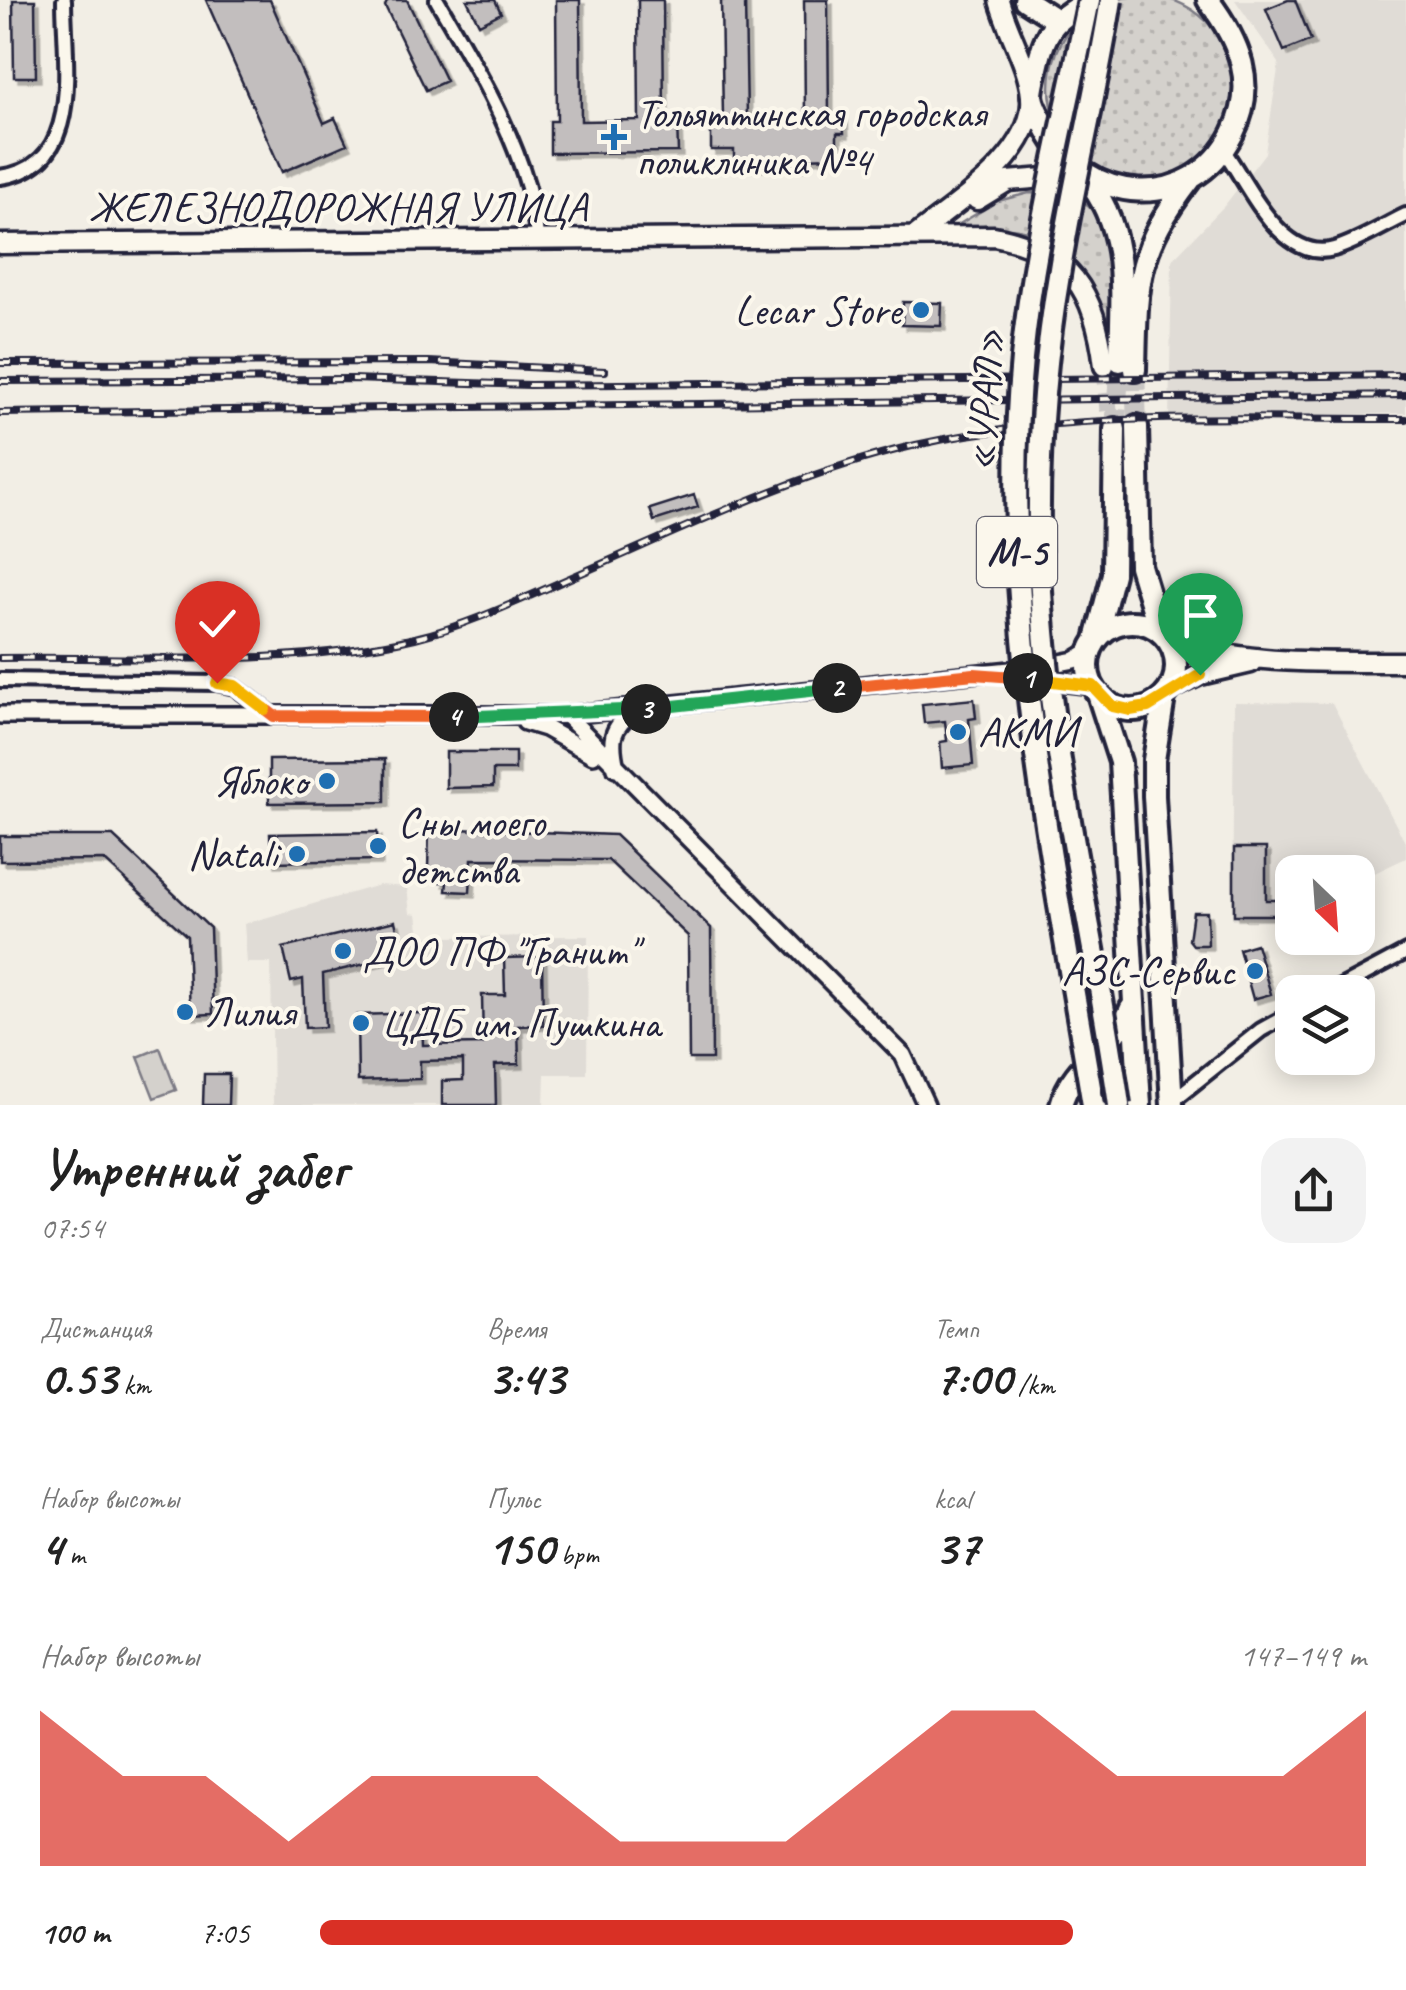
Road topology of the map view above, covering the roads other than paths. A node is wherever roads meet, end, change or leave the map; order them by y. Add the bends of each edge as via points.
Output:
1 (64, 0) edge
2 (437, 0) edge
3 (1000, 0) edge
4 (1025, 0) edge
5 (1052, 0) edge
6 (1088, 0) edge
7 (1111, 0) edge
8 (1208, 0) edge
9 (1058, 21) junction
10 (1031, 98) junction
11 (1224, 150) junction
12 (1083, 175) junction
13 (0, 177) edge
14 (1192, 178) junction
15 (1406, 215) edge
16 (916, 235) junction
17 (537, 240) junction
18 (0, 244) edge
19 (1120, 366) junction
20 (1163, 635) junction
21 (1093, 646) junction
22 (1266, 660) junction
23 (1406, 662) edge
24 (974, 674) junction
25 (0, 680) edge
26 (1096, 690) junction
27 (1166, 694) junction
28 (635, 710) junction
29 (0, 715) edge
30 (566, 715) junction
31 (274, 716) junction
32 (508, 717) junction
33 (617, 772) junction
34 (1406, 952) edge
35 (1362, 975) edge
36 (1132, 1006) junction
37 (1275, 1022) edge
38 (1172, 1104) edge
39 (926, 1105) edge
40 (1061, 1105) edge
41 (1093, 1105) edge
42 (1119, 1105) edge
43 (1140, 1105) edge

1 - 13 street via 59,136 49,155 21,174
2 - 17 street via 519,164
3 - 10 main road
4 - 9 main road
5 - 9 main road
6 - 9 main road
6 - 41 main road, «УРАЛ» / М-5, bridge via 1022,359 1016,567 1044,827
7 - 42 main road, «УРАЛ» / М-5, bridge via 1051,333 1040,572 1053,710
8 - 11 main road via 1236,41 1246,81 1242,116
9 - 10 main road via 1041,50
10 - 12 main road via 1059,154
10 - 16 main road via 1012,150 989,178
11 - 14 main road
11 - 15 street via 1287,240 1310,251 1334,250
12 - 14 main road via 1116,189 1144,190
12 - 16 main road via 1008,181
12 - 19 main road via 1115,227
14 - 19 main road via 1160,220 1141,262
16 - 17 main road, ЖЕЛЕЗНОДОРОЖНАЯ УЛИЦА
16 - 19 main road, ЖЕЛЕЗНОДОРОЖНАЯ УЛИЦА via 994,236 1052,257 1077,279
17 - 18 main road, ЖЕЛЕЗНОДОРОЖНАЯ УЛИЦА
20 - 21 main road via 1125,623 1108,629
20 - 21 main road via 1140,566 1121,427 1113,574
20 - 22 main road via 1194,649
20 - 27 main road via 1176,664
21 - 24 street via 1074,660
21 - 26 main road via 1088,668
22 - 23 main road
22 - 27 main road via 1218,669
24 - 26 street
24 - 28 street
25 - 31 street via 217,683 235,686
26 - 27 main road via 1112,706 1130,710
26 - 36 main road via 1120,762
27 - 38 main road via 1154,796
28 - 30 street
28 - 33 street via 618,722 610,740
29 - 31 street
30 - 32 street
30 - 33 street
31 - 32 street
32 - 33 street via 545,728
33 - 39 street via 903,1055
34 - 35 street
36 - 40 main road via 1116,1035 1076,1071
36 - 43 main road
37 - 38 street

